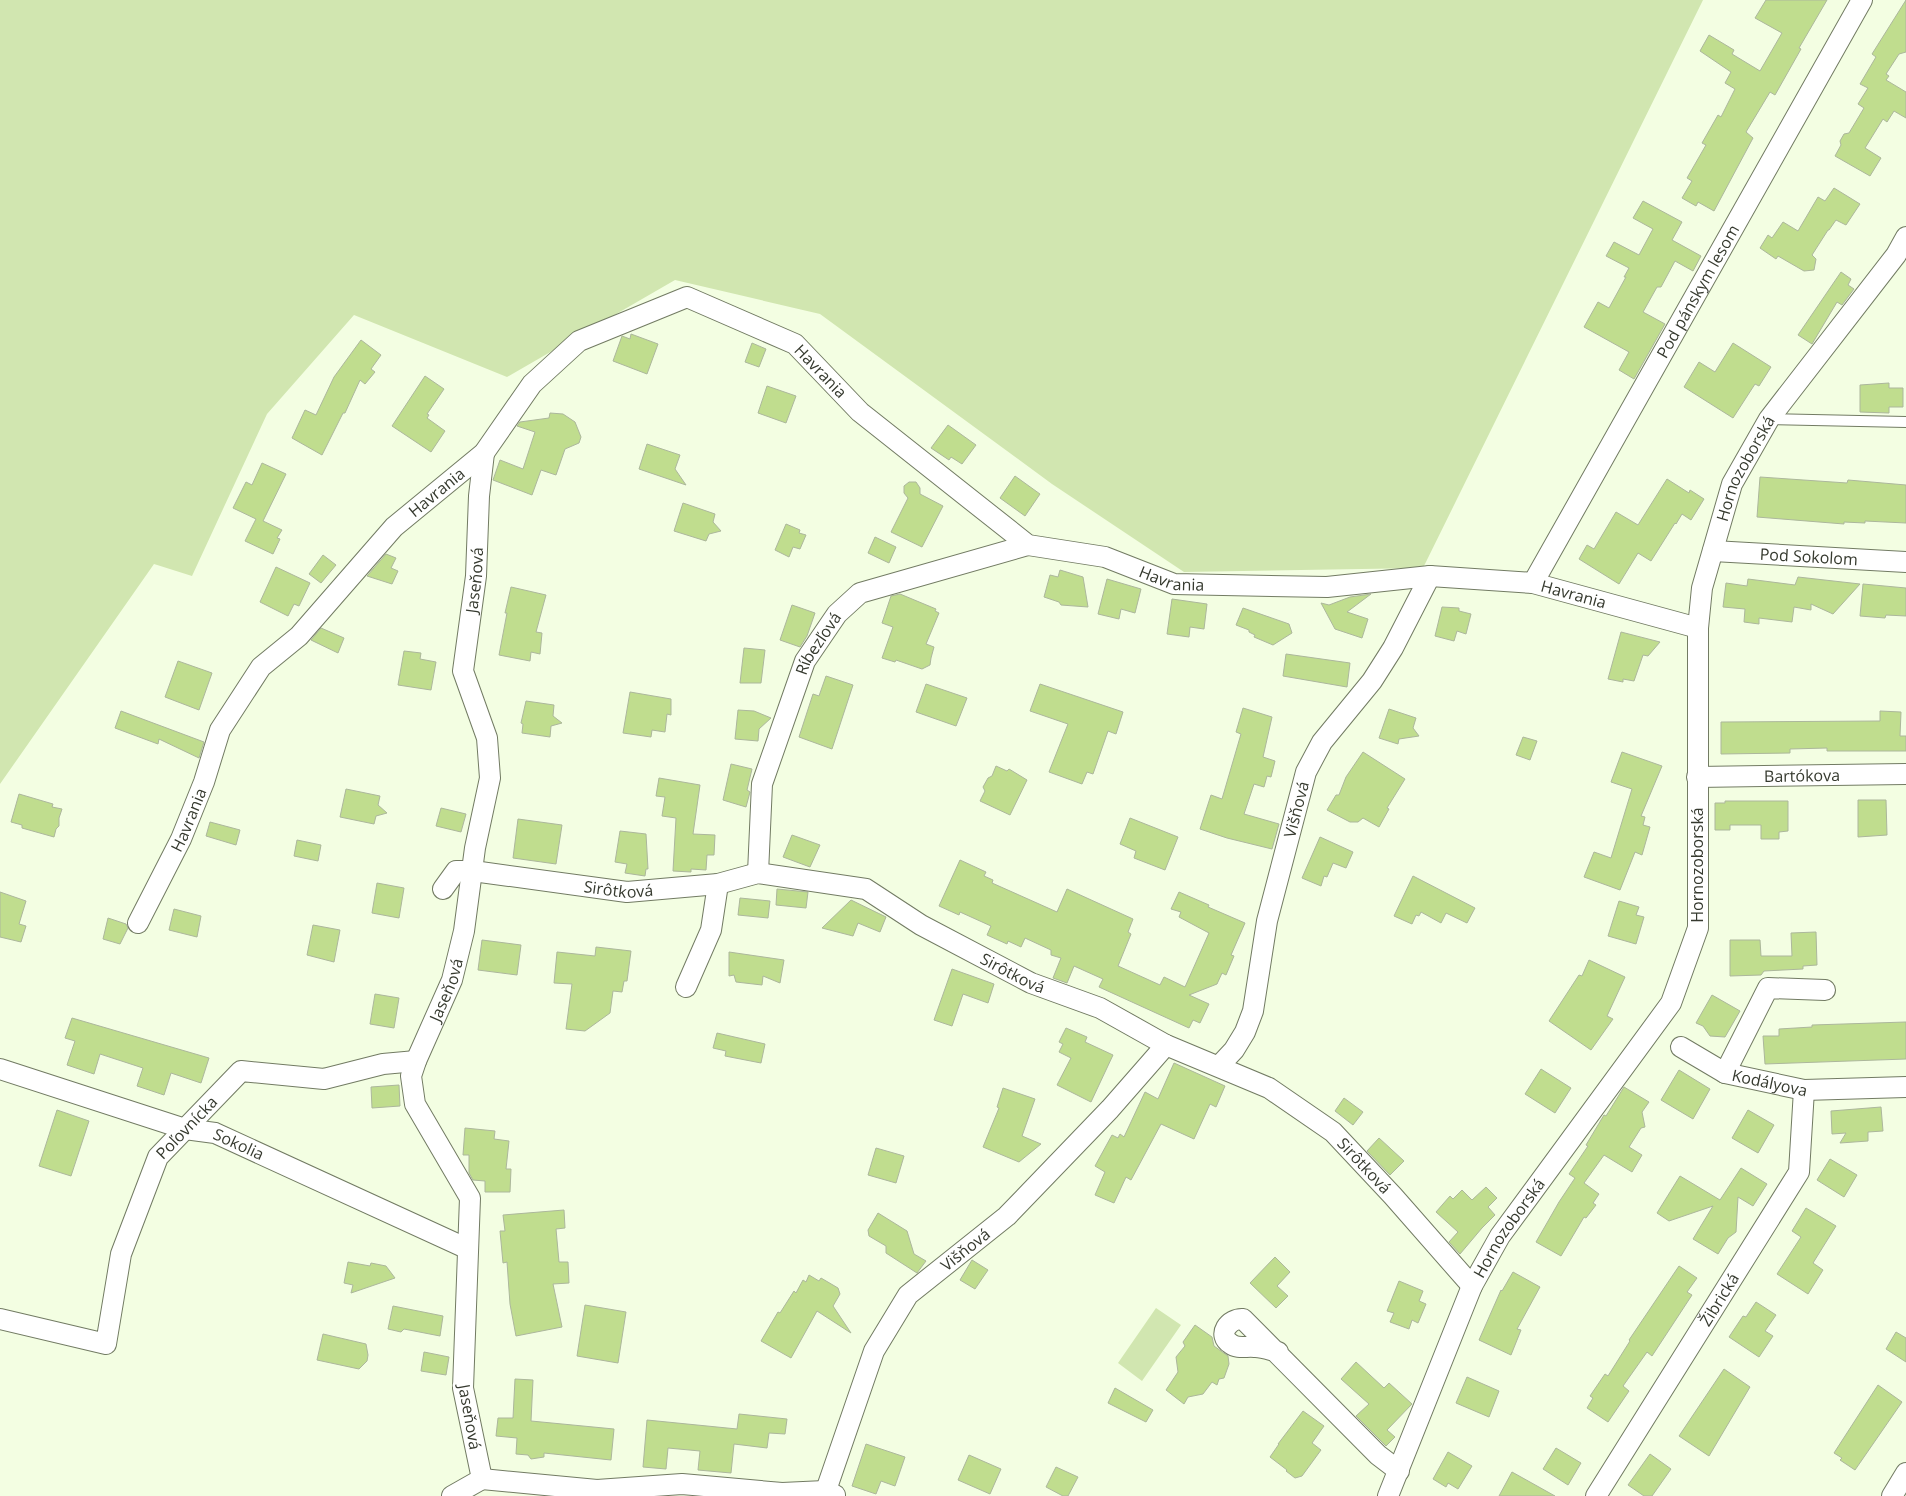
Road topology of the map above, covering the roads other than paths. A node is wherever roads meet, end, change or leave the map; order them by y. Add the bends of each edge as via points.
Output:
1 (1862, 0) edge
2 (1906, 237) edge
3 (1769, 419) junction
4 (1906, 422) edge
5 (484, 453) junction
6 (1028, 545) junction
7 (1713, 551) junction
8 (1906, 562) edge
9 (1430, 576) junction
10 (1533, 583) junction
11 (1698, 628) junction
12 (1906, 774) edge
13 (1697, 777) junction
14 (473, 871) junction
15 (758, 873) junction
16 (718, 884) junction
17 (443, 889) dead end
18 (138, 923) dead end
19 (686, 987) dead end
20 (1825, 990) dead end
21 (1166, 1045) junction
22 (1681, 1047) dead end
23 (416, 1061) junction
24 (1219, 1066) junction
25 (0, 1069) edge
26 (1725, 1073) junction
27 (1906, 1087) edge
28 (1804, 1090) junction
29 (185, 1129) junction
30 (468, 1249) junction
31 (1472, 1286) junction
32 (0, 1319) edge
33 (1278, 1352) dead end
34 (1399, 1471) junction
35 (1906, 1473) edge
36 (482, 1479) junction
37 (829, 1494) edge
38 (452, 1496) edge
39 (1388, 1496) edge
40 (1596, 1496) edge
41 (1892, 1496) edge

1 - 10 street, Pod pánskym lesom
2 - 3 street, Hornozoborská via 1896,255
3 - 4 lane
3 - 7 street, Hornozoborská via 1732,484
5 - 6 street, Havrania via 532,384 579,341 687,297 795,344 860,412
5 - 14 street, Jaseňová via 476,576 463,671 488,738 490,778
5 - 18 street, Havrania via 394,527 299,636 261,666 220,730 181,840
6 - 9 street, Havrania via 1105,557 1174,584 1327,587
6 - 15 street, Ríbezľová via 860,593 836,614 805,661 762,784
7 - 8 street, Pod Sokolom
7 - 11 street, Hornozoborská via 1702,588
9 - 10 street, Havrania
9 - 24 street, Višňová via 1393,648 1372,681 1322,742 1306,772 1266,921 1253,1011 1234,1050
10 - 11 street, Havrania
11 - 13 street, Hornozoborská
12 - 13 street, Bartókova
13 - 31 street, Hornozoborská via 1698,928 1671,1003 1500,1236
14 - 16 street, Sirôtková via 627,892
14 - 17 street via 456,872
14 - 23 street, Jaseňová via 464,931 452,980
15 - 16 street, Sirôtková
15 - 21 street, Sirôtková via 866,889 921,925 1030,983 1100,1008
16 - 19 street via 711,930
20 - 26 street, Kodályova via 1768,988
21 - 24 street, Sirôtková
21 - 37 street, Višňová via 1110,1109 1007,1216 908,1294 874,1351
22 - 26 street
23 - 29 street, Poľovnícka via 383,1064 324,1080 241,1071
23 - 30 street, Jaseňová via 411,1076 415,1104 470,1198
24 - 31 street, Sirôtková via 1269,1088 1334,1132
25 - 29 street, Sokolia
26 - 28 street, Kodályova
27 - 28 street, Kodályova
28 - 40 street, Žibrická via 1799,1172
29 - 30 street, Sokolia via 215,1133
29 - 32 street, Poľovnícka via 158,1157 121,1254 106,1344
30 - 36 street, Jaseňová via 463,1388
31 - 34 street, Hornozoborská
33 - 34 street via 1378,1455
34 - 39 street, Hornozoborská
35 - 41 street
36 - 37 street via 597,1490 682,1484
36 - 38 street

